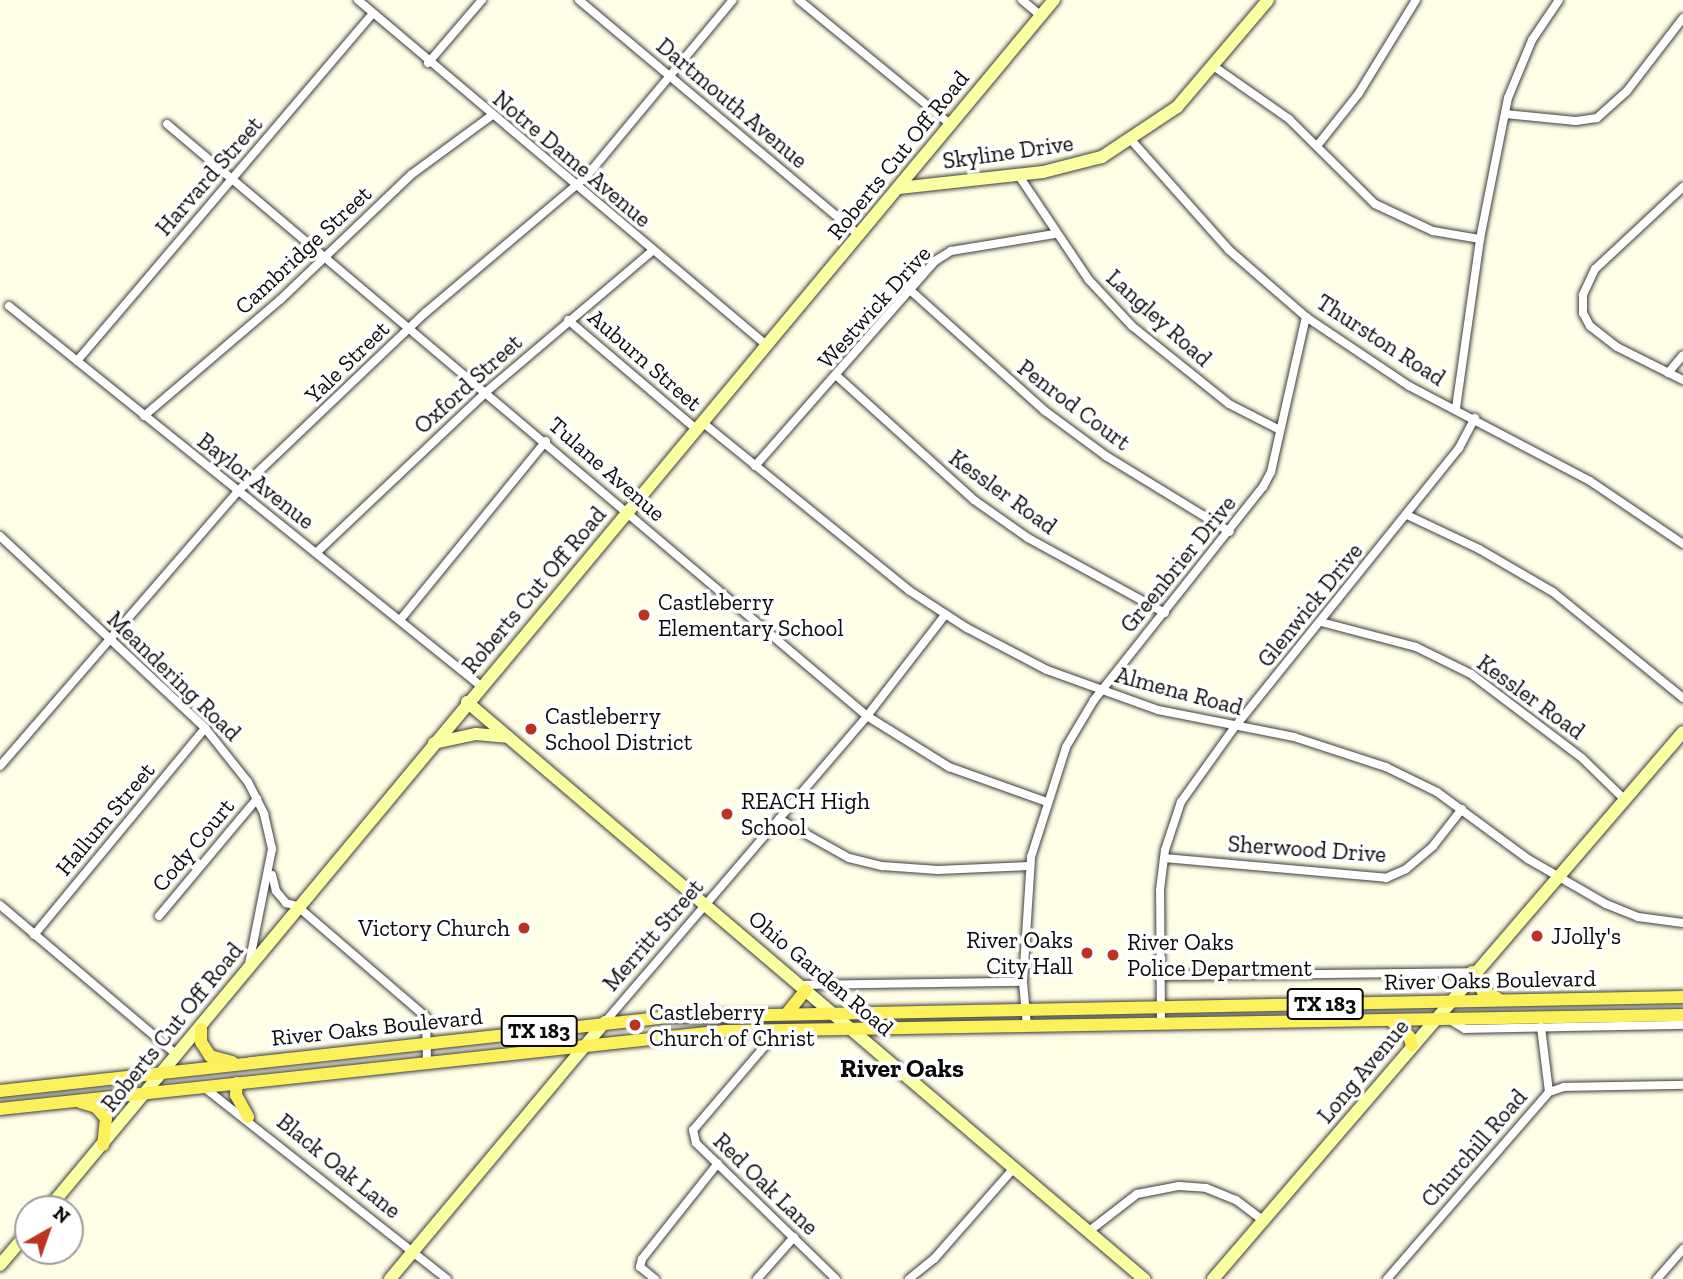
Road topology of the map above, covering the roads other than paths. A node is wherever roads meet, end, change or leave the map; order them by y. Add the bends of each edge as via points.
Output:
1 (358, 0) edge
2 (482, 0) edge
3 (579, 0) edge
4 (733, 0) edge
5 (799, 0) edge
6 (1022, 0) edge
7 (1054, 0) edge
8 (1268, 0) edge
9 (1416, 0) edge
10 (1559, 0) edge
11 (371, 16) junction
12 (1041, 16) junction
13 (1683, 18) edge
14 (428, 63) junction
15 (1212, 65) junction
16 (668, 76) junction
17 (1505, 114) junction
18 (491, 116) junction
19 (167, 124) dead end
20 (950, 124) junction
21 (1132, 141) junction
22 (1317, 146) junction
23 (1017, 173) junction
24 (233, 179) junction
25 (576, 187) junction
26 (1683, 187) edge
27 (899, 188) junction
28 (1055, 234) junction
29 (860, 236) junction
30 (1480, 239) junction
31 (652, 251) junction
32 (325, 257) junction
33 (909, 289) junction
34 (9, 306) dead end
35 (1306, 317) junction
36 (568, 320) junction
37 (411, 327) junction
38 (765, 344) junction
39 (1683, 355) edge
40 (77, 361) junction
41 (1668, 373) junction
42 (838, 377) junction
43 (1683, 380) edge
44 (486, 392) junction
45 (1456, 408) junction
46 (144, 416) junction
47 (1475, 418) junction
48 (699, 426) junction
49 (1278, 429) junction
50 (546, 441) junction
51 (755, 466) junction
52 (237, 492) junction
53 (627, 513) junction
54 (1407, 515) junction
55 (1230, 532) junction
56 (0, 536) edge
57 (1683, 544) edge
58 (316, 554) junction
59 (1165, 613) junction
60 (945, 615) junction
61 (400, 620) junction
62 (1321, 622) junction
63 (109, 639) junction
64 (481, 686) junction
65 (1101, 691) junction
66 (1683, 698) edge
67 (467, 702) junction
68 (867, 716) junction
69 (1234, 728) junction
70 (205, 729) junction
71 (1683, 732) edge
72 (508, 737) junction
73 (434, 743) junction
74 (0, 766) edge
75 (257, 799) junction
76 (1625, 800) junction
77 (1047, 802) junction
78 (1462, 809) junction
79 (779, 819) junction
80 (1164, 858) junction
81 (1030, 866) junction
82 (271, 871) junction
83 (1559, 878) junction
84 (707, 904) junction
85 (0, 905) edge
86 (298, 906) junction
87 (159, 916) dead end
88 (1683, 923) edge
89 (34, 935) junction
90 (248, 965) junction
91 (1472, 972) junction
92 (1159, 976) junction
93 (1023, 982) junction
94 (803, 987) junction
95 (1683, 997) edge
96 (1618, 998) junction
97 (1504, 1000) junction
98 (1447, 1002) junction
99 (1159, 1005) junction
100 (1024, 1007) junction
101 (934, 1009) junction
102 (831, 1011) junction
103 (788, 1012) junction
104 (814, 1012) junction
105 (1683, 1014) edge
106 (1432, 1020) junction
107 (1450, 1020) junction
108 (1391, 1021) junction
109 (1618, 1021) junction
110 (605, 1023) junction
111 (1161, 1024) junction
112 (1683, 1025) edge
113 (1027, 1026) junction
114 (1541, 1027) junction
115 (201, 1028) junction
116 (853, 1029) junction
117 (879, 1029) junction
118 (762, 1031) junction
119 (425, 1044) junction
120 (584, 1044) junction
121 (1412, 1046) junction
122 (178, 1056) junction
123 (278, 1059) junction
124 (427, 1062) junction
125 (243, 1064) junction
126 (164, 1073) junction
127 (280, 1078) junction
128 (237, 1083) junction
129 (1683, 1085) edge
130 (203, 1087) junction
131 (0, 1091) edge
132 (1549, 1092) junction
133 (147, 1093) junction
134 (76, 1101) junction
135 (0, 1106) edge
136 (248, 1117) junction
137 (103, 1145) junction
138 (718, 1163) junction
139 (1014, 1168) junction
140 (60, 1195) edge
141 (1264, 1221) junction
142 (1088, 1232) junction
143 (794, 1237) junction
144 (14, 1248) edge
145 (1683, 1249) edge
146 (414, 1252) junction
147 (0, 1265) edge
148 (390, 1279) edge
149 (447, 1279) edge
150 (655, 1279) edge
151 (757, 1279) edge
152 (836, 1279) edge
153 (909, 1279) edge
154 (1144, 1279) edge
155 (1213, 1279) edge
156 (1387, 1279) edge
157 (1657, 1279) edge

1 - 11 street, Notre Dame Avenue
2 - 14 street
3 - 16 street, Dartmouth Avenue
4 - 16 street, Yale Street
5 - 20 street
6 - 12 street
7 - 12 street, Roberts Cut Off Road
8 - 15 street, Skyline Drive
9 - 22 street via 1359,93
10 - 17 street via 1519,67
11 - 14 street, Notre Dame Avenue
11 - 24 street, Harvard Street
12 - 20 street, Roberts Cut Off Road
13 - 17 street via 1627,92 1597,118 1576,121
14 - 18 street, Notre Dame Avenue
15 - 21 street, Skyline Drive via 1177,107
15 - 22 street via 1289,119
16 - 25 street, Yale Street
16 - 29 street, Dartmouth Avenue
17 - 30 street
18 - 25 street, Notre Dame Avenue
18 - 32 street, Cambridge Street via 412,174
19 - 24 street, Tulane Avenue
20 - 27 street, Roberts Cut Off Road
21 - 23 street, Skyline Drive via 1069,167
21 - 35 street, Thurston Road via 1229,250
22 - 30 street via 1374,204 1433,231
23 - 27 street, Skyline Drive
23 - 28 street, Langley Road
24 - 32 street, Tulane Avenue
24 - 40 street, Harvard Street
25 - 31 street, Notre Dame Avenue
25 - 37 street, Yale Street
26 - 41 street via 1595,269 1583,295 1583,313 1590,326 1617,347
27 - 29 street, Roberts Cut Off Road
28 - 33 street, Westwick Drive via 951,251
28 - 49 street, Langley Road via 1132,326 1229,404
29 - 38 street, Roberts Cut Off Road
30 - 45 street
31 - 36 street, Oxford Street
31 - 38 street, Notre Dame Avenue
32 - 37 street, Tulane Avenue
32 - 46 street, Cambridge Street
33 - 42 street, Westwick Drive
33 - 55 street, Penrod Court via 1045,411 1106,456
34 - 40 street, Baylor Avenue
35 - 45 street, Thurston Road via 1409,386
35 - 49 street, Greenbrier Drive
36 - 44 street, Oxford Street
36 - 48 street, Auburn Street
37 - 44 street, Tulane Avenue
37 - 52 street, Yale Street
38 - 48 street, Roberts Cut Off Road
39 - 41 street
40 - 46 street, Baylor Avenue
41 - 43 street
42 - 51 street, Westwick Drive
42 - 59 street, Kessler Road via 974,500 1028,538
44 - 50 street, Tulane Avenue
44 - 58 street, Oxford Street
45 - 47 street, Thurston Road
46 - 52 street, Baylor Avenue
47 - 54 street, Glenwick Drive via 1459,448
47 - 57 street, Thurston Road via 1590,481
48 - 51 street, Almena Road
48 - 53 street, Roberts Cut Off Road
49 - 55 street, Greenbrier Drive via 1271,472
50 - 53 street, Tulane Avenue
50 - 61 street
51 - 60 street, Almena Road
52 - 58 street, Baylor Avenue
52 - 63 street, Yale Street
53 - 64 street, Roberts Cut Off Road
53 - 68 street, Tulane Avenue
54 - 62 street, Glenwick Drive
54 - 66 street via 1479,549 1553,592
55 - 59 street, Greenbrier Drive
56 - 63 street, Meandering Road
58 - 61 street, Baylor Avenue
59 - 65 street, Greenbrier Drive
60 - 65 street, Almena Road via 1047,670
60 - 68 street, Merritt Street
61 - 64 street, Baylor Avenue
62 - 69 street, Glenwick Drive
62 - 76 street, Kessler Road via 1416,647 1471,674 1582,758
63 - 70 street, Meandering Road
63 - 74 street, Yale Street
64 - 67 street, Roberts Cut Off Road
65 - 69 street, Almena Road
65 - 77 street, Greenbrier Drive via 1066,747
67 - 72 street, Ohio Garden Road
67 - 73 street, Roberts Cut Off Road
68 - 77 street, Tulane Avenue via 949,767
68 - 79 street, Merritt Street
69 - 78 street, Almena Road via 1294,737 1387,767
69 - 80 street, Glenwick Drive via 1181,802
70 - 75 street, Meandering Road via 230,756
70 - 89 street, Hallum Street
71 - 76 street, Long Avenue
72 - 73 street via 476,734
72 - 84 street, Ohio Garden Road
73 - 86 street, Roberts Cut Off Road
75 - 82 street, Meandering Road via 270,833
75 - 87 street, Cody Court
76 - 83 street, Long Avenue
77 - 81 street, Greenbrier Drive
78 - 80 street, Sherwood Drive via 1433,846 1406,869 1386,878
78 - 83 street, Almena Road
79 - 81 street via 849,858 882,866 938,870
79 - 84 street, Merritt Street
80 - 92 street, Glenwick Drive
81 - 93 street, Greenbrier Drive
82 - 86 street, Meandering Road via 276,891
82 - 90 street, Meandering Road
83 - 88 street, Almena Road via 1638,916
83 - 91 street, Long Avenue
84 - 94 street, Ohio Garden Road
84 - 110 street, Merritt Street
85 - 89 street
86 - 90 street, Roberts Cut Off Road
86 - 119 street, Meandering Road via 426,1017
89 - 122 street
90 - 115 street, Roberts Cut Off Road
91 - 92 street
91 - 97 main road via 1483,992
91 - 98 street, Long Avenue
92 - 99 street, Glenwick Drive
93 - 94 street
93 - 100 street, Greenbrier Drive
94 - 102 street, Ohio Garden Road
94 - 103 main road
95 - 96 main road, River Oaks Boulevard / TX 183
96 - 97 main road, River Oaks Boulevard / TX 183
96 - 109 main road
97 - 98 main road, River Oaks Boulevard / TX 183
98 - 99 main road, River Oaks Boulevard / TX 183
98 - 106 street, Long Avenue
99 - 100 main road, River Oaks Boulevard / TX 183
99 - 111 street, Glenwick Drive
100 - 101 main road, River Oaks Boulevard / TX 183
100 - 113 street, Greenbrier Drive
101 - 102 main road, River Oaks Boulevard / TX 183
101 - 117 main road via 930,1016 874,1017
102 - 104 main road, River Oaks Boulevard / TX 183
102 - 116 street, Ohio Garden Road
103 - 104 main road, River Oaks Boulevard / TX 183
103 - 110 main road, River Oaks Boulevard / TX 183
104 - 118 main road via 808,1023 763,1024
105 - 109 main road, River Oaks Boulevard / TX 183
106 - 107 main road, River Oaks Boulevard / TX 183
106 - 108 main road, River Oaks Boulevard / TX 183
106 - 121 street, Long Avenue
107 - 109 main road, River Oaks Boulevard / TX 183
107 - 114 street, River Oaks Boulevard via 1465,1029
108 - 111 main road, River Oaks Boulevard / TX 183
108 - 121 main road via 1409,1036
109 - 112 street, River Oaks Boulevard
109 - 114 street, River Oaks Boulevard
110 - 119 main road, River Oaks Boulevard / TX 183
110 - 120 street, Merritt Street
111 - 113 main road, River Oaks Boulevard / TX 183
113 - 117 main road, River Oaks Boulevard / TX 183
114 - 132 street, Churchill Road
115 - 122 street, Roberts Cut Off Road
115 - 125 main road via 201,1042 211,1056
116 - 117 main road, River Oaks Boulevard / TX 183
116 - 118 main road, River Oaks Boulevard / TX 183
116 - 139 street, Ohio Garden Road
118 - 120 main road, River Oaks Boulevard / TX 183
118 - 138 street, Red Oak Lane via 764,1047 693,1130 696,1143
119 - 123 main road, River Oaks Boulevard / TX 183
119 - 124 street
120 - 124 main road, River Oaks Boulevard / TX 183
120 - 146 street, Merritt Street
121 - 141 street, Long Avenue
122 - 126 street, Roberts Cut Off Road
123 - 125 main road, River Oaks Boulevard / TX 183
123 - 127 main road
124 - 127 main road, River Oaks Boulevard / TX 183
125 - 126 main road, River Oaks Boulevard / TX 183
126 - 131 main road, River Oaks Boulevard / TX 183
126 - 133 street, Roberts Cut Off Road
127 - 128 main road, River Oaks Boulevard / TX 183
128 - 130 main road, River Oaks Boulevard / TX 183
128 - 136 main road via 236,1095
129 - 132 street via 1564,1087
130 - 133 main road, River Oaks Boulevard / TX 183
130 - 136 street, Black Oak Lane
132 - 156 street, Churchill Road
133 - 134 main road, River Oaks Boulevard / TX 183
133 - 137 street, Roberts Cut Off Road
134 - 135 main road, River Oaks Boulevard / TX 183
134 - 137 main road via 96,1107 106,1118
136 - 146 street, Black Oak Lane
137 - 140 street, Roberts Cut Off Road
138 - 143 street, Red Oak Lane
138 - 150 street via 640,1267
139 - 142 street, Ohio Garden Road
139 - 153 street via 934,1259
141 - 142 street via 1226,1196 1179,1186 1137,1194
141 - 155 street, Long Avenue
142 - 154 street, Ohio Garden Road
143 - 151 street
143 - 152 street, Red Oak Lane
144 - 147 street
145 - 157 street
146 - 148 street, Merritt Street
146 - 149 street, Black Oak Lane

